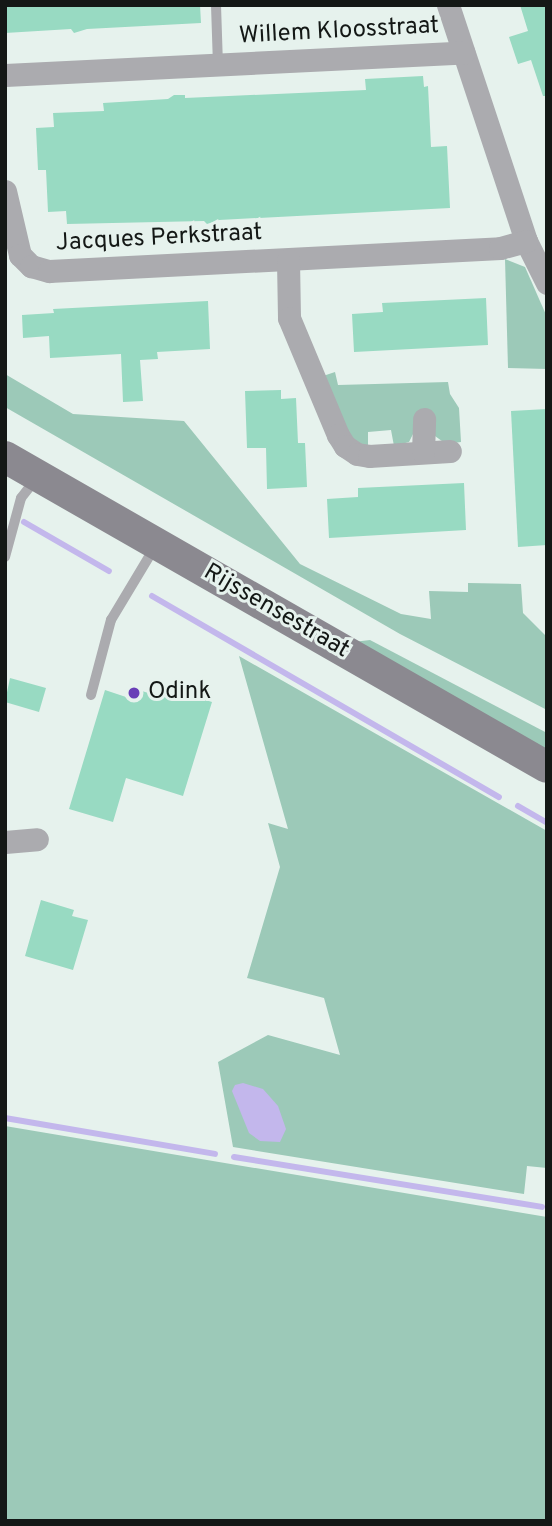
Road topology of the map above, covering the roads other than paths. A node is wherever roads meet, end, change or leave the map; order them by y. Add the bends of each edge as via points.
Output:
1 (216, 5) edge
2 (448, 5) edge
3 (463, 52) junction
4 (218, 65) junction
5 (5, 75) edge
6 (5, 191) edge
7 (526, 242) junction
8 (288, 260) junction
9 (547, 283) edge
10 (424, 419) dead end
11 (450, 451) dead end
12 (423, 452) junction
13 (5, 457) edge
14 (38, 476) junction
15 (157, 544) junction
16 (5, 557) edge
17 (91, 695) dead end
18 (547, 767) edge
19 (37, 839) dead end
20 (5, 842) edge

1 - 4 lane, Willem Kloosstraat
2 - 3 street
3 - 4 street, Willem Kloosstraat
3 - 7 street
4 - 5 street, Willem Kloosstraat
6 - 8 street, Jacques Perkstraat via 20,255 40,270
7 - 8 street, Jacques Perkstraat via 500,248
7 - 9 street
8 - 12 street, Jacques Perkstraat via 289,318 341,441 363,456
10 - 12 street
11 - 12 street, Jacques Perkstraat
13 - 14 main road, Rijssensestraat
14 - 15 main road, Rijssensestraat
14 - 16 lane via 21,498
15 - 17 lane via 111,620
15 - 18 main road, Rijssensestraat
19 - 20 street

